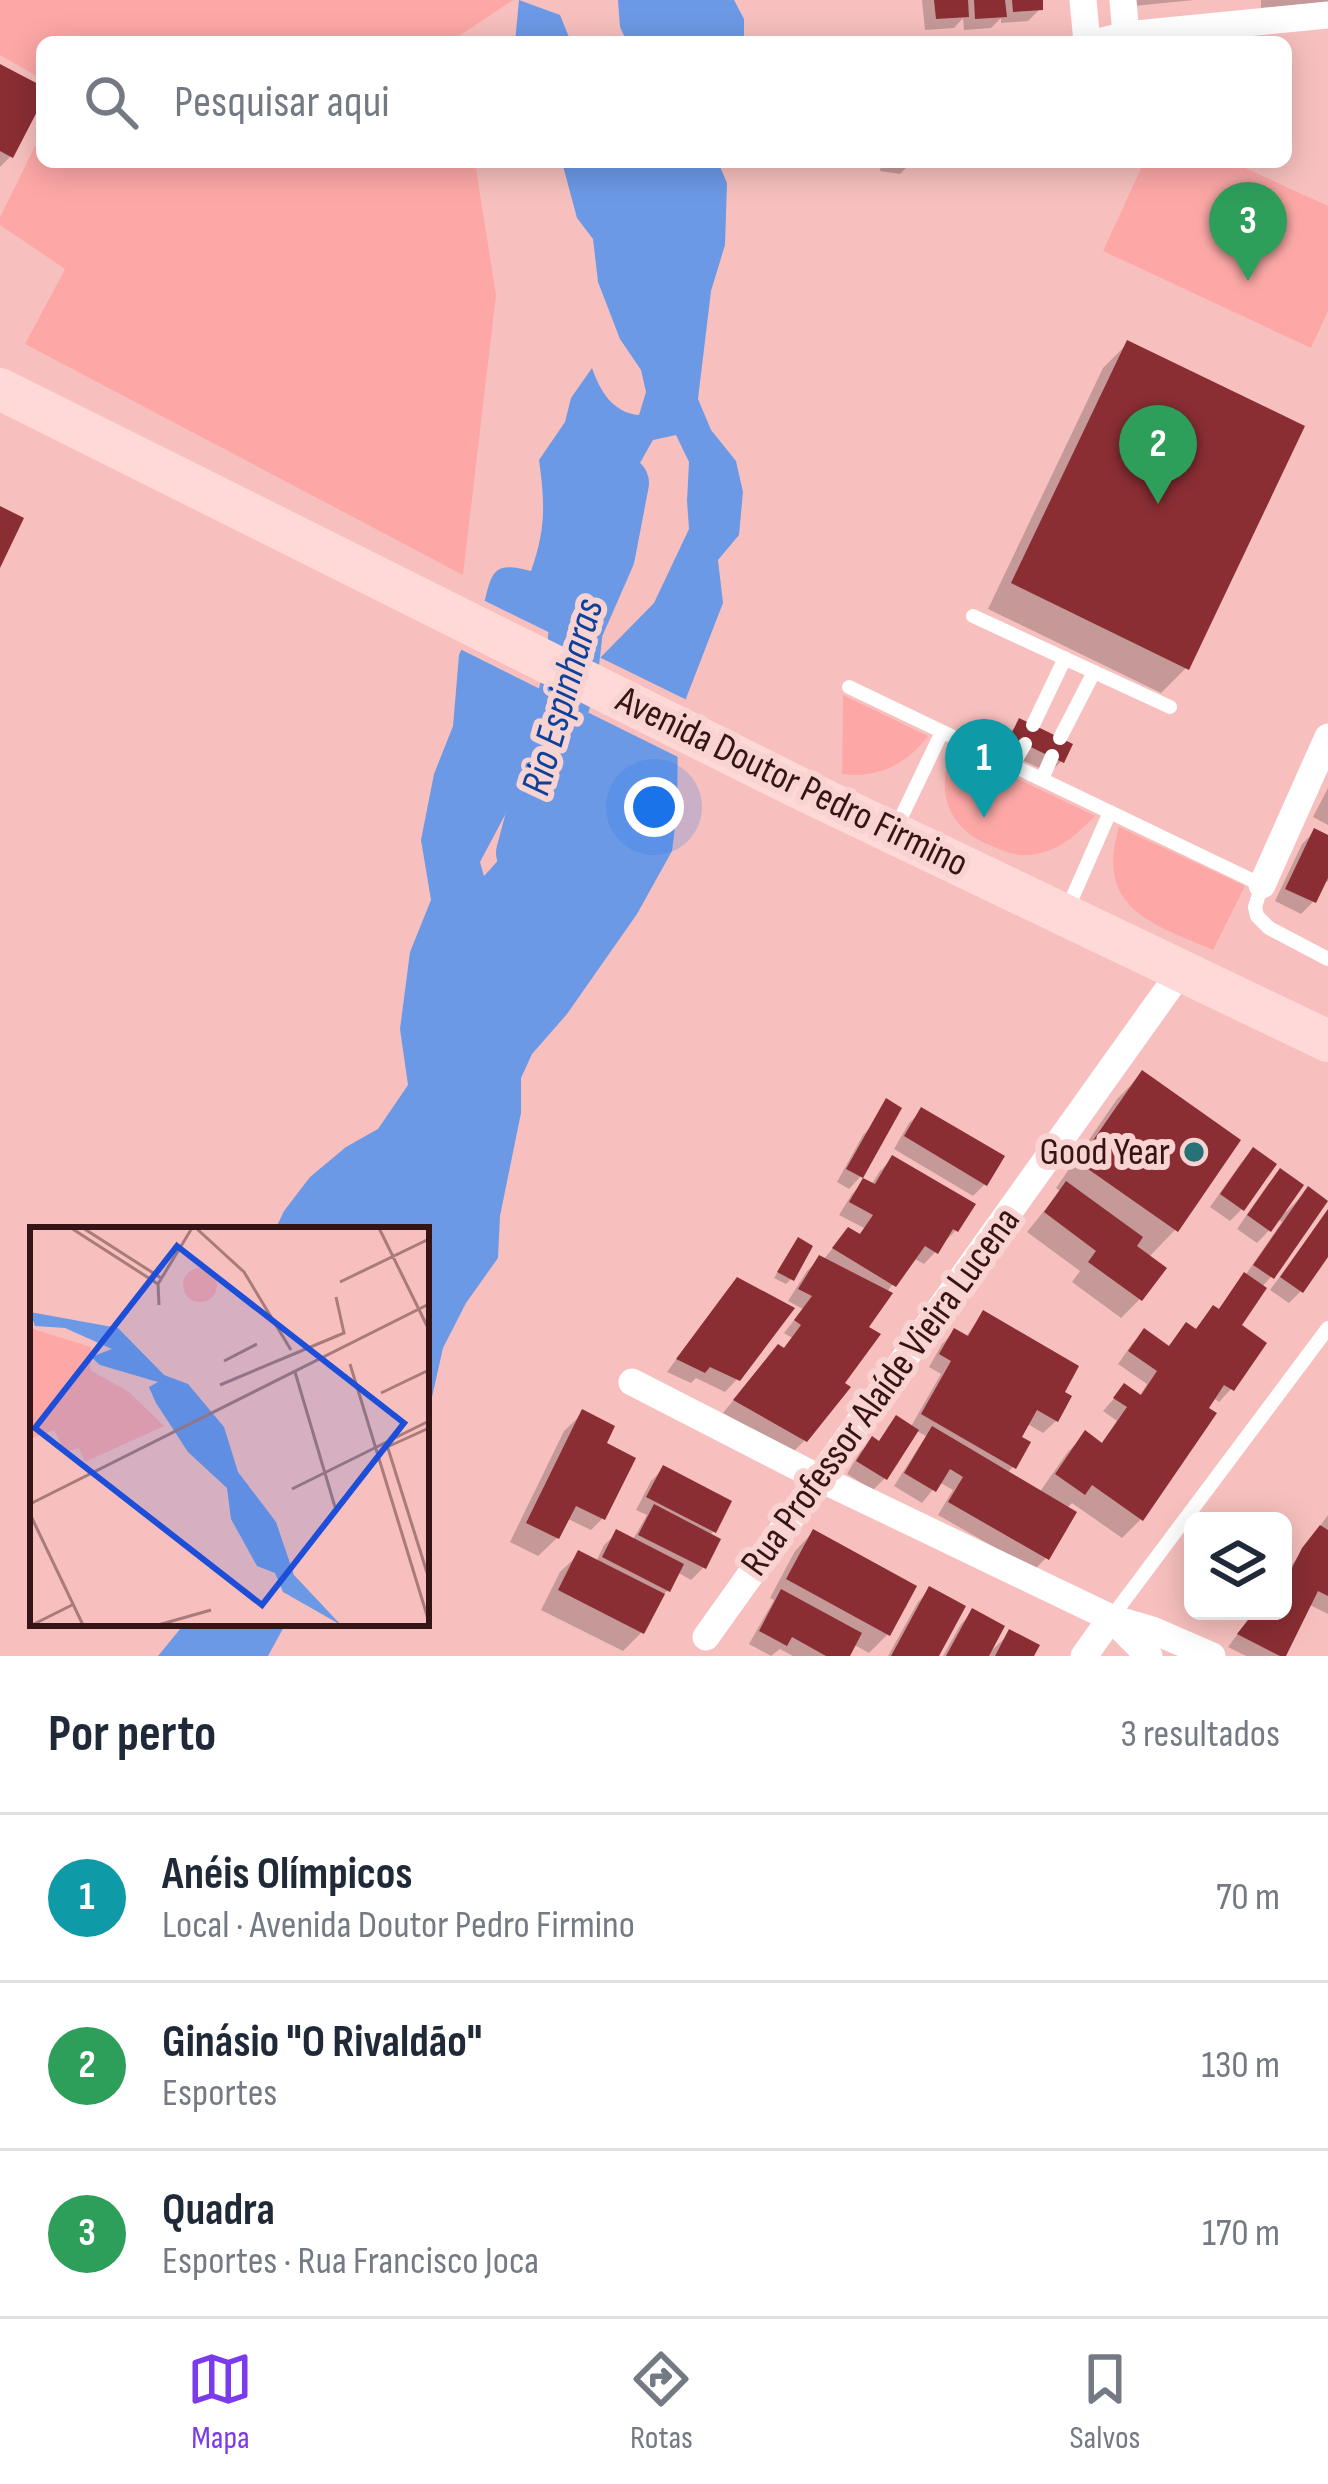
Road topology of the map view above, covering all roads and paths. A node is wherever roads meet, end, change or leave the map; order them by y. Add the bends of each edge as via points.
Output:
1 (1083, 0) edge
2 (1123, 0) edge
3 (1328, 16) edge
4 (1086, 36) edge
5 (1113, 36) edge
6 (1140, 36) edge
7 (1, 389) edge
8 (973, 616) dead end
9 (1065, 658) junction
10 (1094, 672) junction
11 (849, 687) dead end
12 (1170, 707) dead end
13 (1033, 725) dead end
14 (942, 732) junction
15 (1328, 737) edge
16 (1060, 738) dead end
17 (1025, 744) dead end
18 (1052, 756) dead end
19 (1012, 766) junction
20 (1042, 779) junction
21 (1110, 812) junction
22 (893, 833) junction
23 (1262, 886) junction
24 (1065, 915) junction
25 (1328, 959) edge
26 (1181, 971) junction
27 (1328, 1041) edge
28 (1328, 1328) edge
29 (632, 1382) dead end
30 (819, 1478) junction
31 (1111, 1618) junction
32 (706, 1637) dead end
33 (1178, 1649) edge
34 (1084, 1656) edge
35 (1149, 1656) edge
36 (1212, 1656) edge

1 - 4 street
2 - 5 street
3 - 6 street
7 - 22 main road, Avenida Doutor Pedro Firmino
8 - 9 lane
9 - 10 lane
9 - 13 lane
10 - 12 lane
10 - 16 lane
11 - 14 lane
14 - 19 lane
14 - 22 lane
15 - 23 street
17 - 19 lane
18 - 20 lane
19 - 20 lane
20 - 21 lane
21 - 23 lane
21 - 24 lane
22 - 24 main road, Avenida Doutor Pedro Firmino
23 - 25 lane via 1257,916
24 - 26 main road, Avenida Doutor Pedro Firmino
26 - 27 main road, Avenida Doutor Pedro Firmino
26 - 30 street, Rua Professor Alaíde Vieira Lucena
28 - 31 lane
29 - 30 street
30 - 31 street
30 - 32 street, Rua Professor Alaíde Vieira Lucena
31 - 33 street
31 - 34 street
31 - 35 street
33 - 36 street

